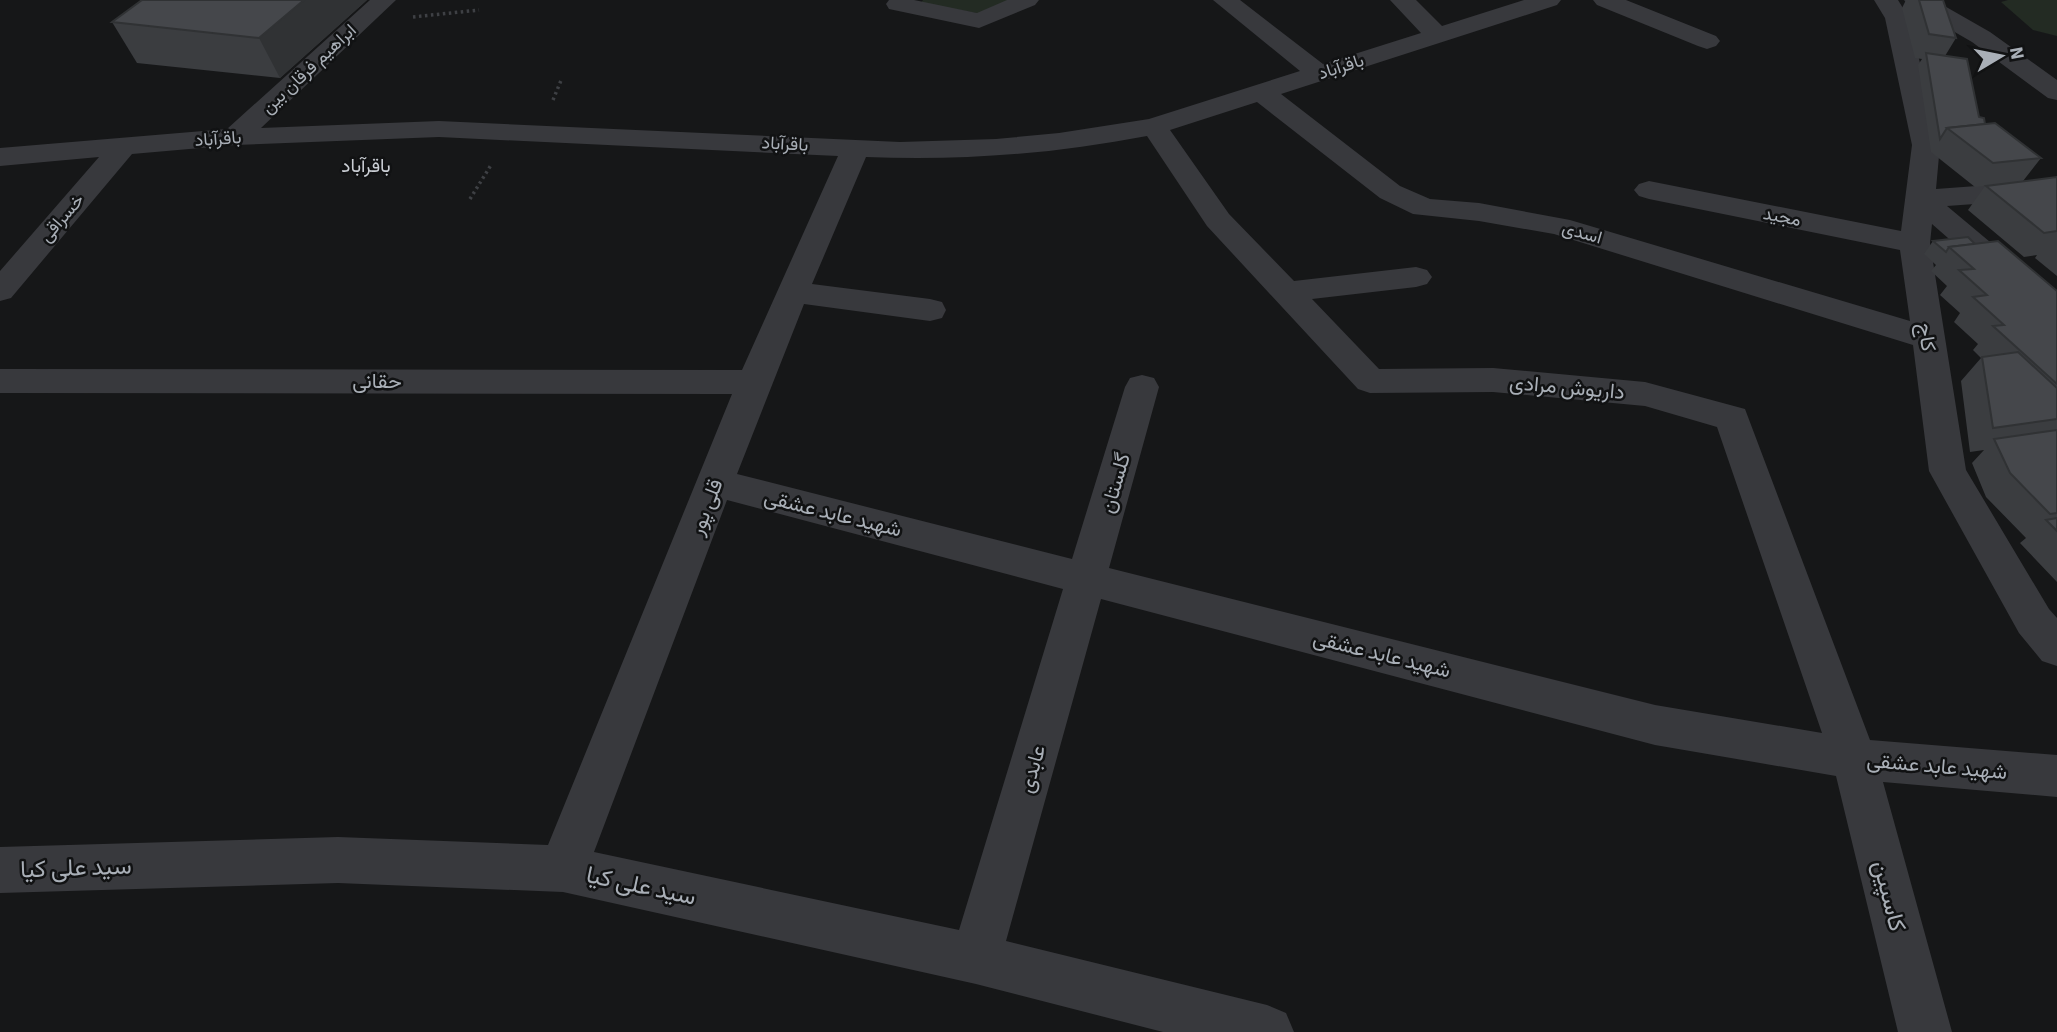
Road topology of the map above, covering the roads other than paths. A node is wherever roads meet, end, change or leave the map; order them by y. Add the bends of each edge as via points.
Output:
1 (384, 0) edge
2 (901, 0) edge
3 (1027, 0) edge
4 (1225, 0) edge
5 (1402, 0) edge
6 (1549, 0) edge
7 (1605, 0) edge
8 (1886, 0) edge
9 (1916, 0) edge
10 (1438, 36) junction
11 (1707, 41) dead end
12 (1320, 74) junction
13 (2057, 92) edge
14 (1263, 93) junction
15 (1154, 126) junction
16 (235, 137) junction
17 (125, 145) junction
18 (856, 147) junction
19 (0, 157) edge
20 (2057, 189) edge
21 (1648, 190) dead end
22 (1922, 199) junction
23 (1914, 243) junction
24 (1416, 277) dead end
25 (0, 291) edge
26 (793, 292) junction
27 (1287, 292) junction
28 (930, 310) dead end
29 (2057, 316) edge
30 (1927, 338) junction
31 (0, 381) edge
32 (754, 382) junction
33 (1142, 387) dead end
34 (716, 483) junction
35 (1087, 579) junction
36 (2057, 648) edge
37 (1854, 759) junction
38 (2057, 776) edge
39 (563, 869) junction
40 (0, 870) edge
41 (976, 959) junction
42 (1237, 1028) edge
43 (1926, 1032) edge

1 - 16 street, ابراهیم فرقان بین
2 - 3 street via 898,4 979,21
4 - 12 street
5 - 10 street
6 - 10 street, باقرآباد
7 - 11 street
8 - 22 street, کاج via 1897,18 1926,145
9 - 13 street via 1981,37
10 - 12 street, باقرآباد
12 - 14 street, باقرآباد
14 - 15 street, باقرآباد
14 - 30 street, اسدی via 1390,192 1424,208 1559,226
15 - 18 street, باقرآباد via 972,151
15 - 27 street, داریوش مرادی via 1219,220
16 - 17 street, باقرآباد
16 - 18 street, باقرآباد via 439,129
17 - 19 street, باقرآباد
17 - 25 street, خسراقی
18 - 26 street, قلی پور
20 - 22 street
21 - 23 street, مجید
22 - 23 street, کاج
22 - 29 street
23 - 30 street, کاج
24 - 27 street
26 - 28 street
26 - 32 street, قلی پور
27 - 37 street, داریوش مرادی via 1370,381 1493,380 1645,394 1732,418
30 - 36 street, کاج via 1948,471 2034,621
31 - 32 street, حقانی
32 - 34 street, قلی پور
33 - 35 street, گلستان
34 - 35 street, شهید عابد عشقی
34 - 39 street, قلی پور
35 - 37 street, شهید عابد عشقی via 1655,725
35 - 41 street, عابدی
37 - 38 street, شهید عابد عشقی
37 - 43 street, کاسپین
39 - 40 street, سید علی کیا via 338,860
39 - 41 street, سید علی کیا
41 - 42 street, سید علی کیا

